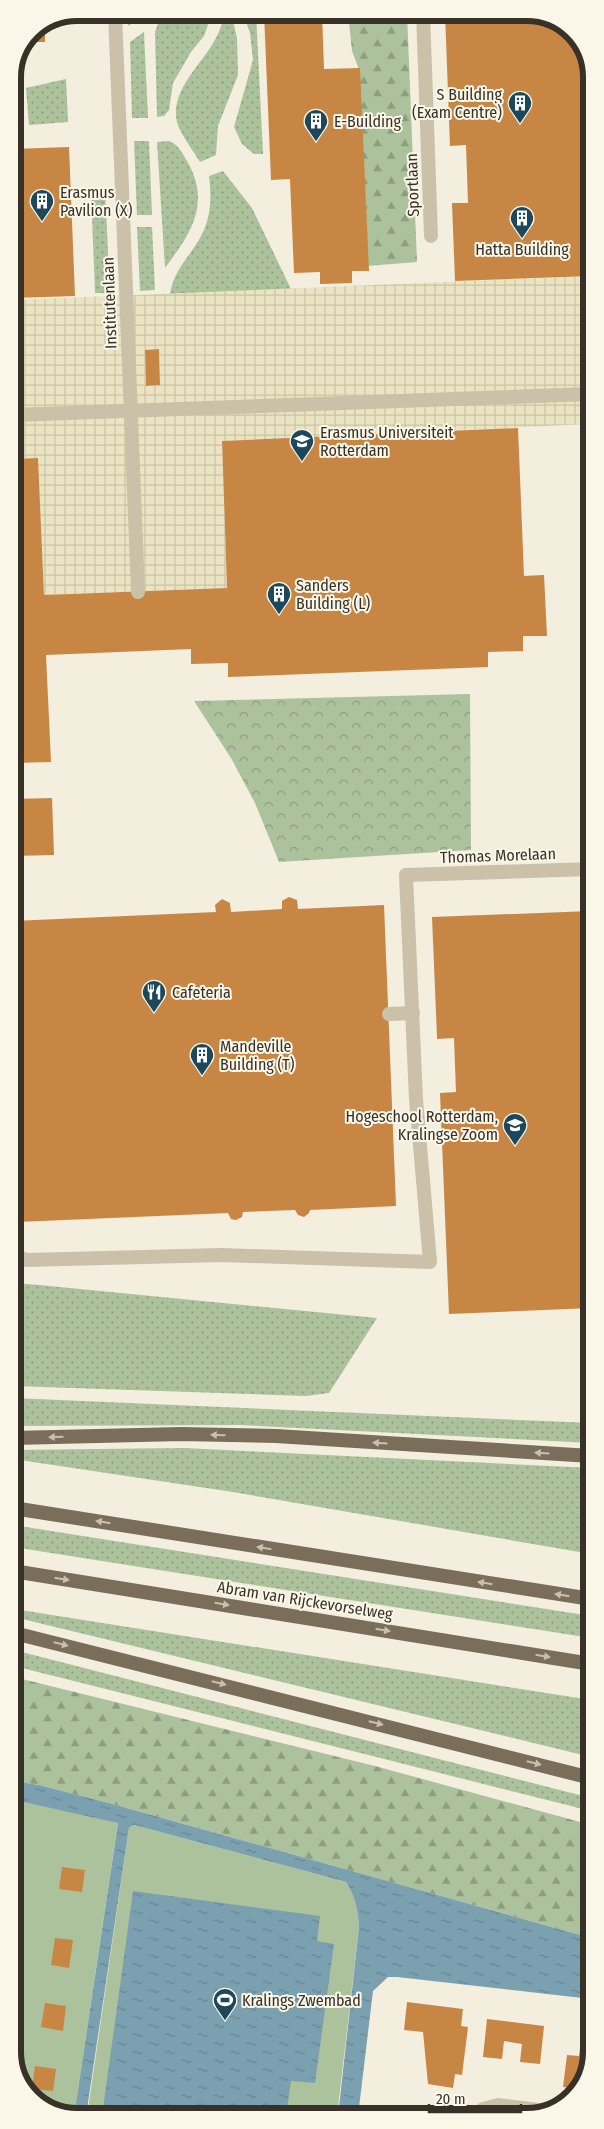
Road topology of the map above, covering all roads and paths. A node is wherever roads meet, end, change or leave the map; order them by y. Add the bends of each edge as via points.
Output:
1 (115, 21) edge
2 (423, 21) edge
3 (431, 236) dead end
4 (583, 394) edge
5 (131, 410) junction
6 (21, 415) edge
7 (138, 592) dead end
8 (583, 869) edge
9 (389, 1014) dead end
10 (413, 1014) junction
11 (21, 1258) edge
12 (21, 1438) edge
13 (583, 1455) edge
14 (21, 1509) edge
15 (21, 1572) edge
16 (583, 1598) edge
17 (21, 1635) edge
18 (583, 1663) edge
19 (583, 1776) edge
20 (489, 2108) edge
21 (522, 2108) edge

1 - 5 street, Institutenlaan
2 - 3 street, Sportlaan
4 - 5 street
5 - 6 street
5 - 7 street, Institutenlaan
8 - 10 street, Thomas Morelaan via 406,875
9 - 10 street
10 - 11 street via 416,1099 430,1262 222,1255
13 -> 12 main road via 276,1436 181,1434
16 -> 14 main road
15 -> 18 main road, Abram van Rijckevorselweg
17 -> 19 main road
20 - 21 street via 498,2105

